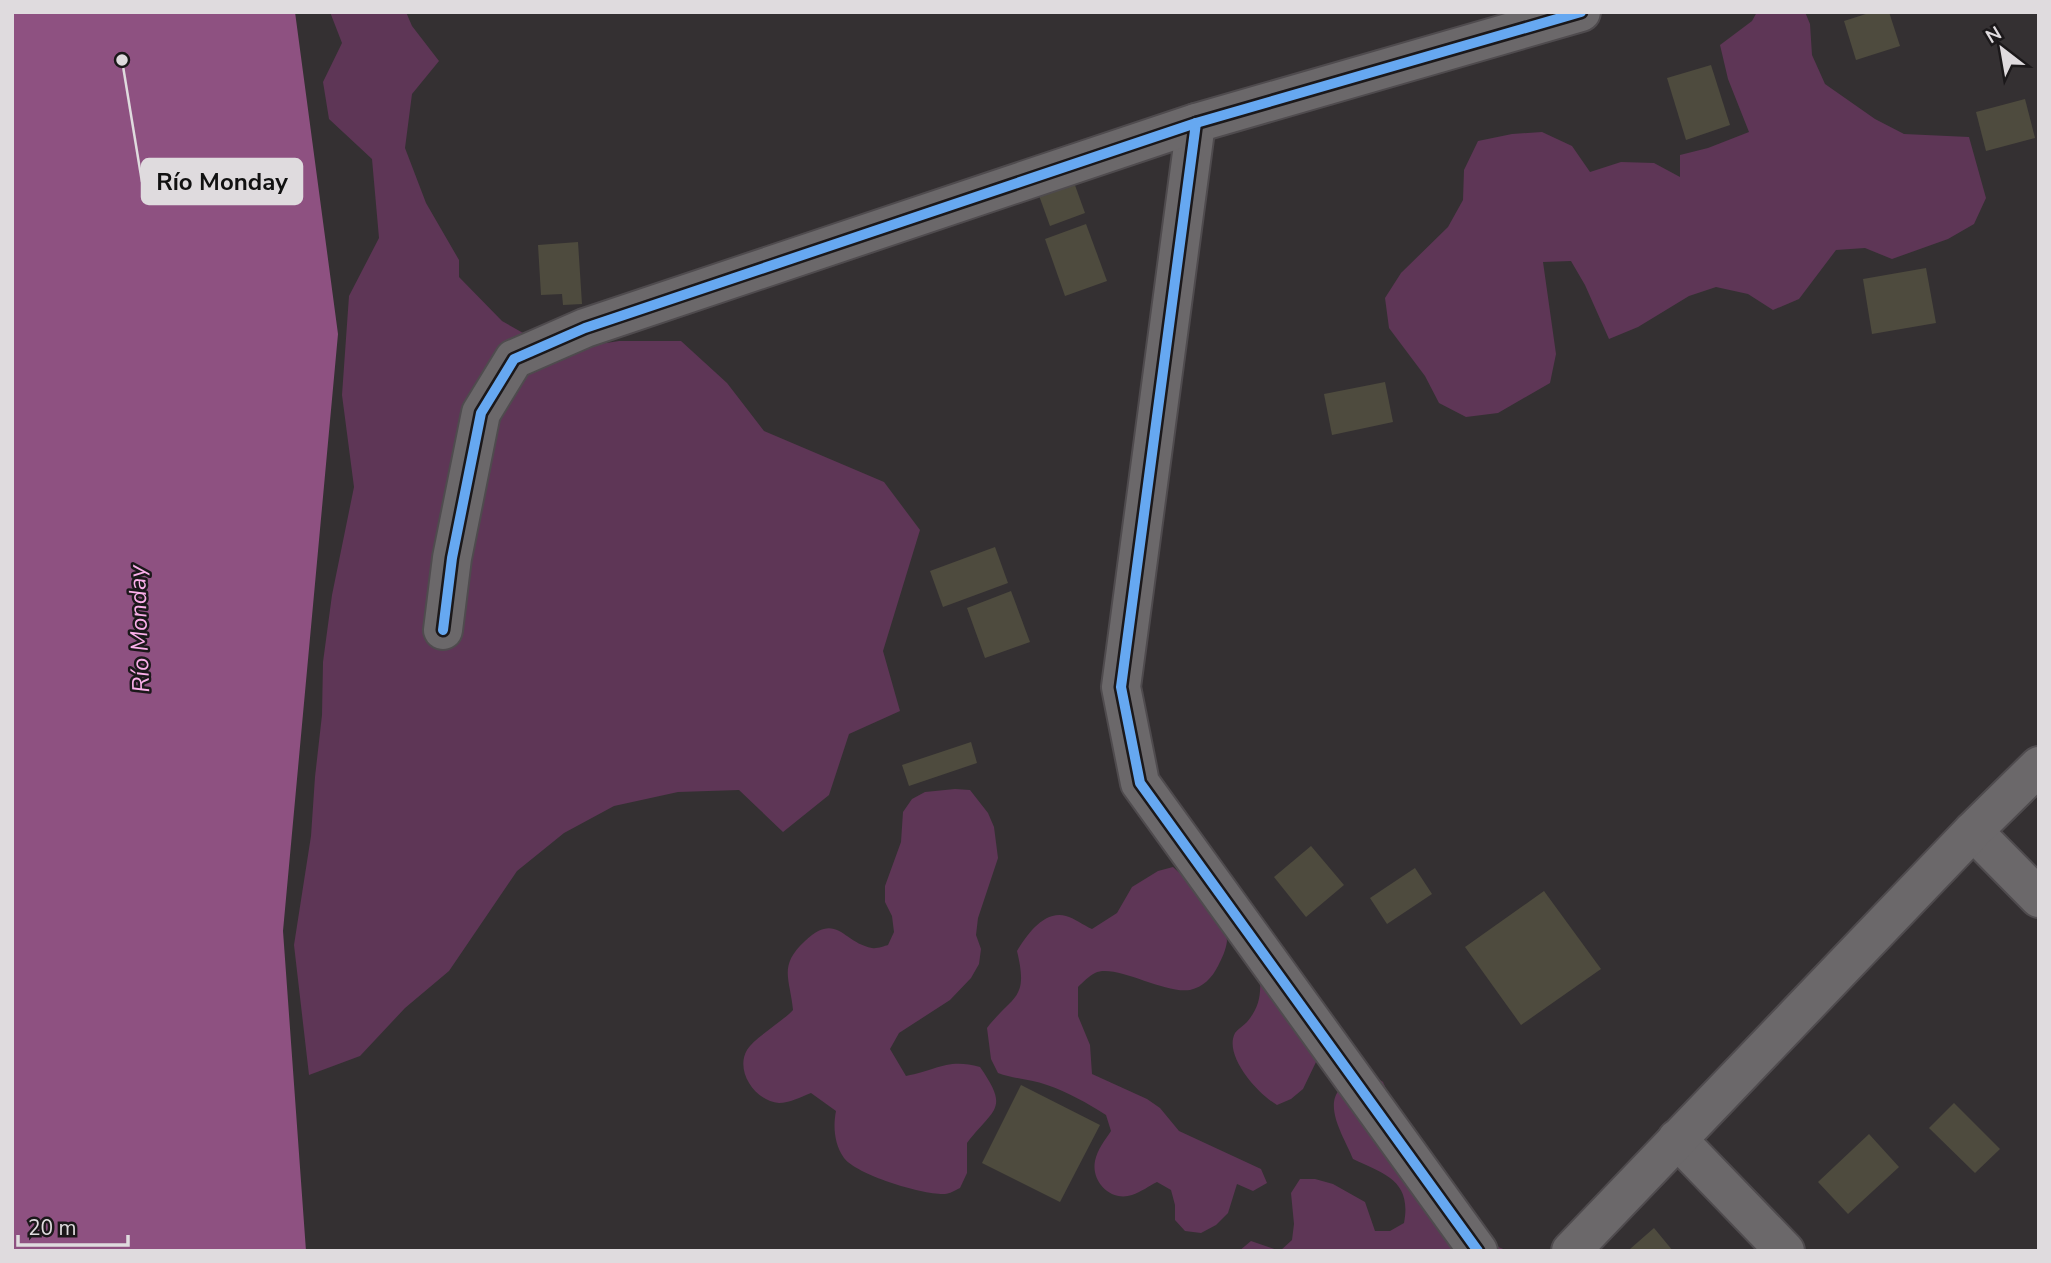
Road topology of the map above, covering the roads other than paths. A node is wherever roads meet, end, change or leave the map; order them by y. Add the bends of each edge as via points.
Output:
1 (1581, 12) edge
2 (1196, 123) junction
3 (443, 630) dead end
4 (2039, 766) edge
5 (1973, 831) junction
6 (2039, 898) edge
7 (1676, 1139) junction
8 (1478, 1251) edge
9 (1571, 1251) edge
10 (1785, 1251) edge

1 - 2 street
2 - 3 street via 585,328 514,359 481,413 452,558
2 - 8 street via 1121,687 1140,783
4 - 5 street
5 - 6 street
5 - 7 street
7 - 9 street
7 - 10 street

